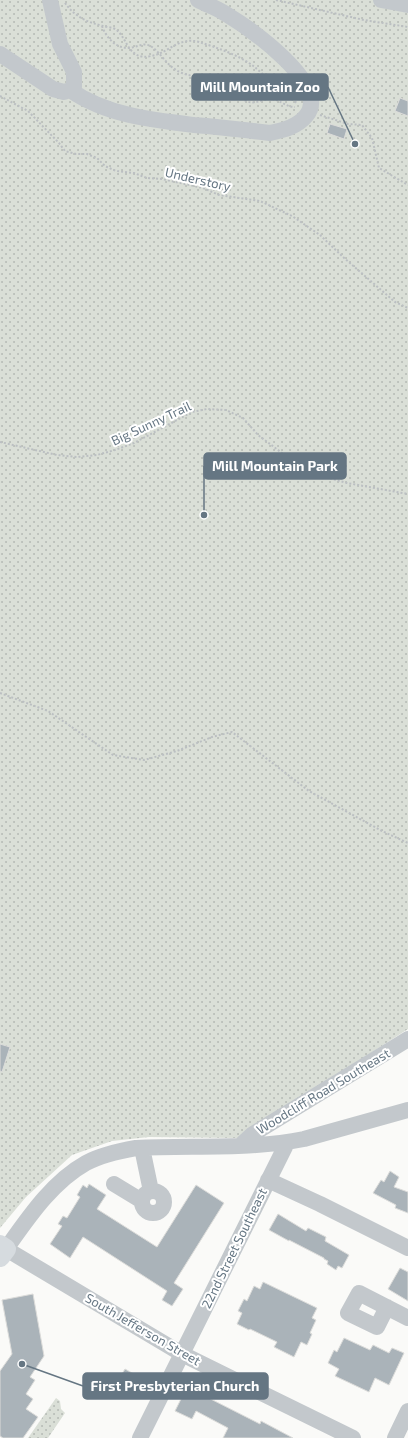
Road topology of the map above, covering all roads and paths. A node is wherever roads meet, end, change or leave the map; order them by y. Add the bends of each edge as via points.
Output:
1 (56, 0) edge
2 (198, 0) edge
3 (276, 0) edge
4 (381, 0) edge
5 (408, 5) edge
6 (102, 26) junction
7 (408, 27) edge
8 (129, 48) junction
9 (0, 54) edge
10 (158, 54) junction
11 (70, 90) junction
12 (0, 96) edge
13 (306, 108) junction
14 (408, 186) edge
15 (408, 308) edge
16 (0, 442) edge
17 (408, 494) edge
18 (0, 693) edge
19 (408, 843) edge
20 (408, 1039) edge
21 (408, 1110) edge
22 (287, 1143) junction
23 (240, 1146) junction
24 (142, 1148) junction
25 (268, 1180) junction
26 (114, 1184) dead end
27 (408, 1248) edge
28 (2, 1250) edge
29 (388, 1307) dead end
30 (408, 1318) edge
31 (182, 1354) junction
32 (408, 1411) edge
33 (140, 1438) edge
34 (353, 1438) edge
35 (395, 1438) edge

1 - 6 path via 80,18
1 - 11 street via 60,44 74,72 74,87
2 - 13 street via 225,13 256,34 286,61 307,85 311,95
3 - 7 path
4 - 5 street
6 - 8 path via 114,28
6 - 8 path via 111,41 120,47
8 - 10 path via 142,57
8 - 10 path via 146,44
9 - 11 street via 53,89 64,92
10 - 13 path via 181,73 222,81 238,97 248,102 278,100 284,105
10 - 13 path via 184,42 197,41 217,48 256,68 283,94
11 - 13 street via 89,102 137,117 270,133 303,120
12 - 15 path, Understory via 28,110 65,151 87,154 116,171 203,188 219,195 260,201 292,216 320,235 395,302
13 - 14 path via 348,124 362,125 372,138 379,168
16 - 17 path, Big Sunny Trail via 56,455 97,455 134,443 192,412 207,409 226,410 243,418 258,435 314,474
18 - 19 path via 48,711 113,755 144,760 232,732 309,791
20 - 23 street, Woodcliff Road Southeast via 253,1134
21 - 22 street
22 - 23 street
22 - 25 street, 22nd Street Southeast
23 - 24 street
24 - 26 street via 147,1196
24 - 28 street via 121,1150 85,1163 50,1193
25 - 27 street
25 - 31 street, 22nd Street Southeast
28 - 31 street, South Jefferson Street
29 - 30 street
31 - 33 street, 22nd Street Southeast
31 - 34 street, South Jefferson Street
32 - 35 street

